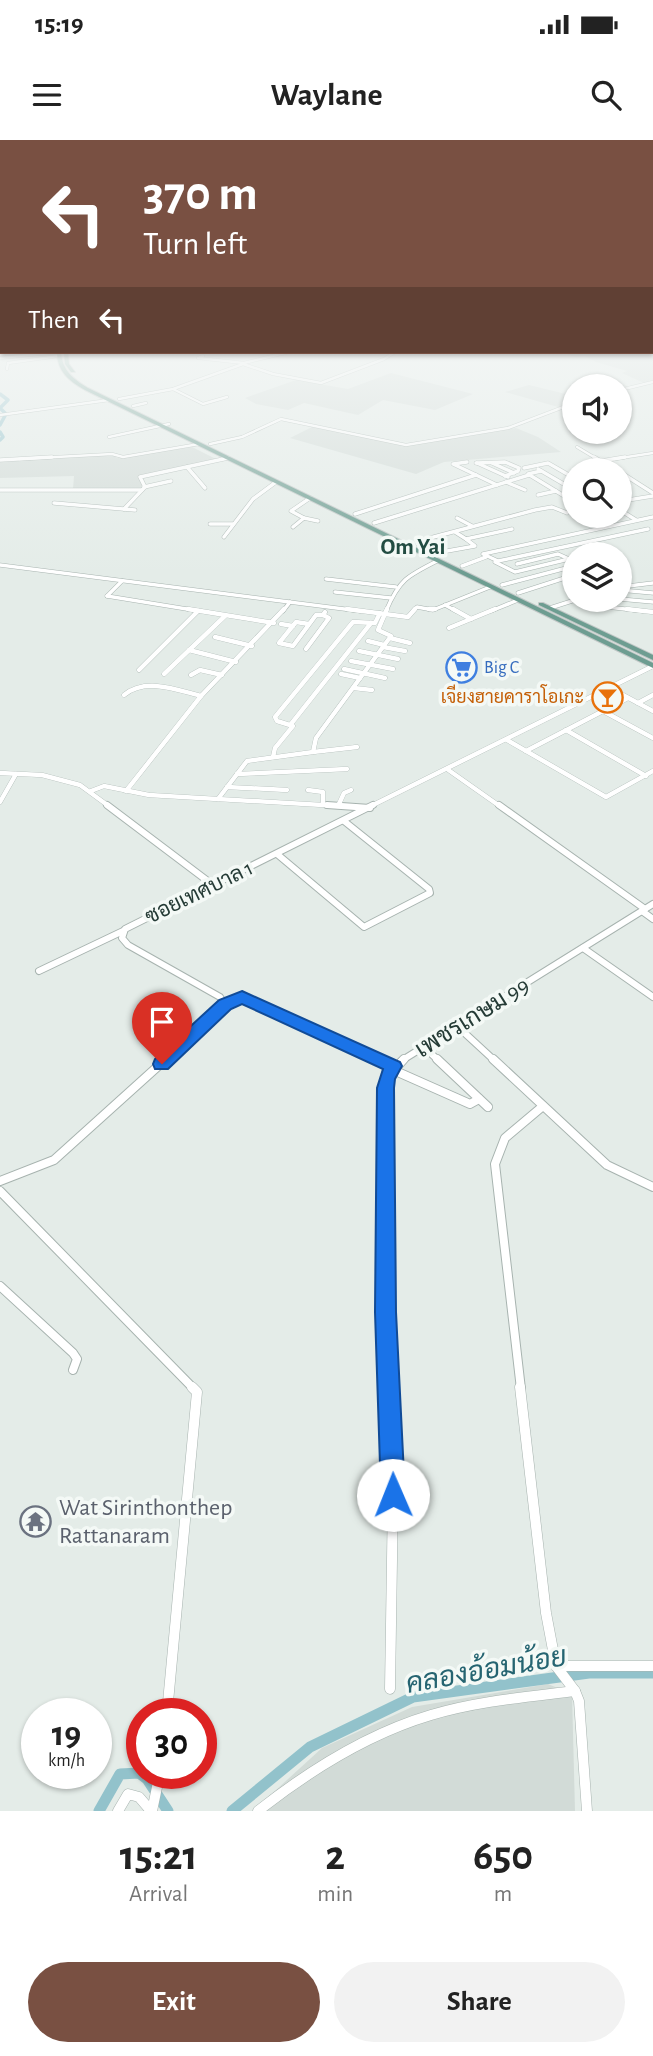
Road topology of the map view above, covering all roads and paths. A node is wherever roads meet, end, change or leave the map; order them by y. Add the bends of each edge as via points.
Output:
1 (147, 419) edge
2 (155, 419) edge
3 (159, 419) edge
4 (534, 419) edge
5 (169, 424) junction
6 (159, 425) junction
7 (178, 428) junction
8 (103, 432) dead end
9 (198, 444) junction
10 (211, 444) junction
11 (578, 447) dead end
12 (653, 453) edge
13 (228, 458) junction
14 (596, 458) edge
15 (620, 458) edge
16 (0, 460) edge
17 (487, 461) junction
18 (467, 463) dead end
19 (533, 466) junction
20 (187, 467) junction
21 (524, 468) dead end
22 (541, 471) junction
23 (562, 471) edge
24 (164, 472) junction
25 (514, 473) junction
26 (476, 475) junction
27 (529, 475) junction
28 (505, 476) junction
29 (196, 477) junction
30 (185, 479) dead end
31 (513, 480) junction
32 (632, 480) edge
33 (171, 481) junction
34 (276, 482) junction
35 (506, 482) junction
36 (562, 482) edge
37 (497, 485) junction
38 (174, 487) dead end
39 (562, 487) edge
40 (143, 488) junction
41 (205, 488) dead end
42 (0, 490) edge
43 (525, 490) dead end
44 (554, 490) junction
45 (653, 494) edge
46 (538, 495) dead end
47 (562, 495) edge
48 (310, 498) junction
49 (632, 499) edge
50 (54, 503) dead end
51 (124, 509) junction
52 (135, 510) dead end
53 (562, 511) edge
54 (355, 514) junction
55 (632, 517) edge
56 (652, 517) edge
57 (304, 518) junction
58 (457, 518) dead end
59 (637, 520) junction
60 (318, 521) dead end
61 (632, 521) edge
62 (374, 523) junction
63 (210, 524) dead end
64 (233, 524) junction
65 (293, 526) dead end
66 (472, 526) junction
67 (600, 528) edge
68 (626, 528) edge
69 (512, 529) dead end
70 (648, 529) dead end
71 (455, 532) junction
72 (632, 532) junction
73 (224, 537) dead end
74 (468, 540) junction
75 (418, 544) junction
76 (503, 548) junction
77 (562, 555) edge
78 (436, 557) junction
79 (485, 557) junction
80 (515, 557) junction
81 (562, 560) edge
82 (494, 561) junction
83 (0, 565) edge
84 (462, 566) junction
85 (562, 569) edge
86 (326, 579) dead end
87 (562, 580) edge
88 (122, 581) junction
89 (653, 583) edge
90 (502, 585) junction
91 (632, 586) edge
92 (396, 587) junction
93 (490, 587) junction
94 (632, 590) edge
95 (335, 592) dead end
96 (653, 593) edge
97 (518, 597) junction
98 (391, 598) junction
99 (632, 599) edge
100 (290, 602) junction
101 (653, 602) edge
102 (445, 605) junction
103 (562, 605) edge
104 (328, 607) junction
105 (550, 608) junction
106 (632, 610) edge
107 (198, 611) junction
108 (653, 612) edge
109 (381, 613) junction
110 (323, 615) junction
111 (225, 616) junction
112 (471, 619) junction
113 (274, 623) junction
114 (371, 623) junction
115 (281, 624) dead end
116 (309, 624) junction
117 (293, 626) junction
118 (449, 628) dead end
119 (215, 637) dead end
120 (390, 638) junction
121 (368, 641) dead end
122 (411, 643) dead end
123 (252, 646) junction
124 (384, 646) junction
125 (306, 649) dead end
126 (189, 650) junction
127 (359, 651) dead end
128 (405, 651) dead end
129 (378, 655) junction
130 (653, 658) edge
131 (398, 659) dead end
132 (351, 660) dead end
133 (236, 662) junction
134 (370, 664) junction
135 (653, 666) edge
136 (393, 669) dead end
137 (139, 670) dead end
138 (342, 672) dead end
139 (164, 674) dead end
140 (191, 675) dead end
141 (222, 675) junction
142 (362, 676) junction
143 (385, 678) dead end
144 (354, 688) junction
145 (610, 688) junction
146 (372, 690) dead end
147 (124, 695) dead end
148 (201, 696) junction
149 (652, 697) edge
150 (628, 698) junction
151 (638, 703) junction
152 (603, 711) junction
153 (653, 711) edge
154 (291, 724) junction
155 (566, 730) junction
156 (653, 738) edge
157 (507, 740) junction
158 (357, 747) dead end
159 (526, 751) junction
160 (313, 752) junction
161 (273, 757) junction
162 (347, 769) dead end
163 (447, 769) junction
164 (653, 771) edge
165 (0, 773) edge
166 (16, 774) junction
167 (237, 774) junction
168 (646, 776) junction
169 (227, 787) junction
170 (287, 789) dead end
171 (308, 790) dead end
172 (351, 790) dead end
173 (91, 791) junction
174 (126, 791) junction
175 (2, 794) edge
176 (218, 799) junction
177 (0, 802) edge
178 (323, 803) junction
179 (339, 804) junction
180 (370, 808) junction
181 (344, 821) junction
182 (277, 854) junction
183 (213, 886) junction
184 (647, 908) edge
185 (653, 919) edge
186 (123, 931) junction
187 (583, 948) junction
188 (39, 971) dead end
189 (653, 997) edge
190 (225, 1005) junction
191 (457, 1026) junction
192 (424, 1047) junction
193 (393, 1068) junction
194 (479, 1099) junction
195 (543, 1106) junction
196 (488, 1107) dead end
197 (0, 1181) edge
198 (653, 1188) edge
199 (0, 1191) edge
200 (0, 1286) edge
201 (73, 1370) dead end
202 (653, 1667) edge
203 (557, 1669) junction
204 (390, 1689) dead end
205 (574, 1689) junction
206 (169, 1698) edge
207 (157, 1789) edge
208 (152, 1810) edge
209 (118, 1811) edge
210 (258, 1811) edge
211 (587, 1811) edge

1 - 6 main road
2 - 6 main road via 163,424
3 - 5 main road
4 - 10 street via 513,427 406,444 281,419 242,437
5 - 6 street
5 - 7 main road
6 - 8 street via 111,439
6 - 9 main road
7 - 9 main road via 169,427
7 - 10 main road
9 - 13 main road
9 - 16 street via 123,457
10 - 54 main road
11 - 14 street
12 - 15 street
13 - 20 street
13 - 34 main road
17 - 25 street
17 - 25 street via 512,463 519,470
17 - 28 street via 476,462
18 - 26 street via 453,464
19 - 21 street
19 - 22 street
19 - 23 street via 550,464
20 - 24 street
20 - 29 street
22 - 27 street
22 - 36 street
24 - 33 street
24 - 40 street via 139,477
25 - 28 street
26 - 37 street
26 - 54 street
27 - 31 street
27 - 44 street
28 - 31 street
29 - 30 street
29 - 41 street
31 - 35 street
32 - 45 street
33 - 38 street
33 - 40 street
34 - 48 main road
34 - 64 street via 259,492
35 - 37 street
35 - 43 street
37 - 62 street
39 - 44 street
40 - 42 street
40 - 51 street
44 - 46 street
44 - 47 street
45 - 49 street
48 - 57 street via 291,512
48 - 78 main road
50 - 51 street
51 - 52 street
53 - 66 street via 549,507
54 - 62 main road
55 - 59 street
56 - 59 street
57 - 60 street
57 - 65 street
58 - 66 street
59 - 61 street
62 - 75 main road
63 - 64 street
64 - 73 street
66 - 71 street
67 - 76 street
68 - 72 street
69 - 74 street
70 - 72 street
71 - 74 street
71 - 75 street
72 - 80 street
74 - 78 street via 475,546
75 - 78 main road
76 - 79 street via 485,552
76 - 80 street
77 - 80 street via 520,563
78 - 84 main road
78 - 92 street
78 - 93 main road
79 - 82 street
79 - 84 street
80 - 82 street
81 - 82 street via 514,572
83 - 88 street
84 - 90 main road
85 - 90 street
86 - 92 street
87 - 97 street
88 - 100 street
88 - 107 street via 107,596
89 - 91 street
90 - 97 main road
92 - 98 street
93 - 97 main road
93 - 102 street
94 - 96 street
95 - 98 street
97 - 105 main road
97 - 112 street
97 - 135 main road
98 - 109 street
99 - 101 street
100 - 104 street
100 - 113 street
102 - 109 street via 431,610 417,607 408,617
102 - 112 street
103 - 105 street
104 - 109 street
104 - 110 street
105 - 130 main road
106 - 108 street
107 - 111 street
107 - 137 street
109 - 114 street
109 - 120 street via 378,629 391,634
110 - 116 street via 316,615
110 - 125 street via 329,618
111 - 113 street
111 - 126 street
112 - 118 street
113 - 123 street
114 - 154 street
114 - 154 street via 352,622 275,717
115 - 117 street
116 - 117 street via 298,621
116 - 117 street via 293,646 279,643
119 - 123 street
120 - 122 street
120 - 124 street
121 - 124 street
123 - 133 street
124 - 128 street
124 - 129 street
126 - 133 street
126 - 139 street
127 - 129 street
129 - 131 street
129 - 134 street
132 - 134 street
133 - 141 street
134 - 136 street
134 - 142 street
135 - 145 street, ซอยเทศบาล 1
138 - 142 street
140 - 141 street via 200,670
141 - 148 street
142 - 143 street
142 - 144 street
144 - 146 street
144 - 160 street via 316,738
145 - 150 street
145 - 157 street, ซอยเทศบาล 1
147 - 148 street via 129,688 140,686
148 - 174 street
149 - 151 street
150 - 151 street
150 - 152 street
151 - 153 street
152 - 155 street
152 - 156 street
154 - 161 street
155 - 159 street
155 - 168 street
157 - 159 street
157 - 163 street, ซอยเทศบาล 1
158 - 160 street
159 - 168 street via 606,797
160 - 161 street
161 - 167 street via 247,761
162 - 167 street
163 - 180 street, ซอยเทศบาล 1
163 - 184 street
164 - 168 street
165 - 166 street
166 - 173 street via 72,781
166 - 175 street
167 - 169 street
169 - 170 street
169 - 176 street
171 - 178 street via 323,792
172 - 179 street
173 - 174 street via 104,786
173 - 183 street
174 - 176 street
175 - 177 street
176 - 178 street
178 - 179 street
179 - 180 street
180 - 181 street, ซอยเทศบาล 1
181 - 182 street, ซอยเทศบาล 1
181 - 182 street via 430,892 362,926
182 - 183 street, ซอยเทศบาล 1
183 - 186 street, ซอยเทศบาล 1
184 - 185 street
184 - 187 street, เพชรเกษม 99
186 - 188 street
186 - 190 street, ซอยเทศบาล 1 via 128,945
187 - 189 street
187 - 191 street, เพชรเกษม 99
190 - 193 street via 244,998
190 - 197 street via 54,1160
191 - 192 street, เพชรเกษม 99
191 - 195 street
192 - 193 street, เพชรเกษม 99
192 - 194 street
193 - 194 street via 470,1104
193 - 204 street, เพชรเกษม 99 via 386,1088 385,1312 393,1469
194 - 196 street
195 - 198 street via 607,1166
195 - 203 street via 497,1149 495,1164 546,1613
199 - 206 street via 197,1392
200 - 201 street via 73,1353 77,1359
202 - 203 street
203 - 205 street
205 - 210 street via 435,1714 336,1755
205 - 211 street via 582,1723
207 - 208 street
208 - 209 street via 140,1796 128,1794

